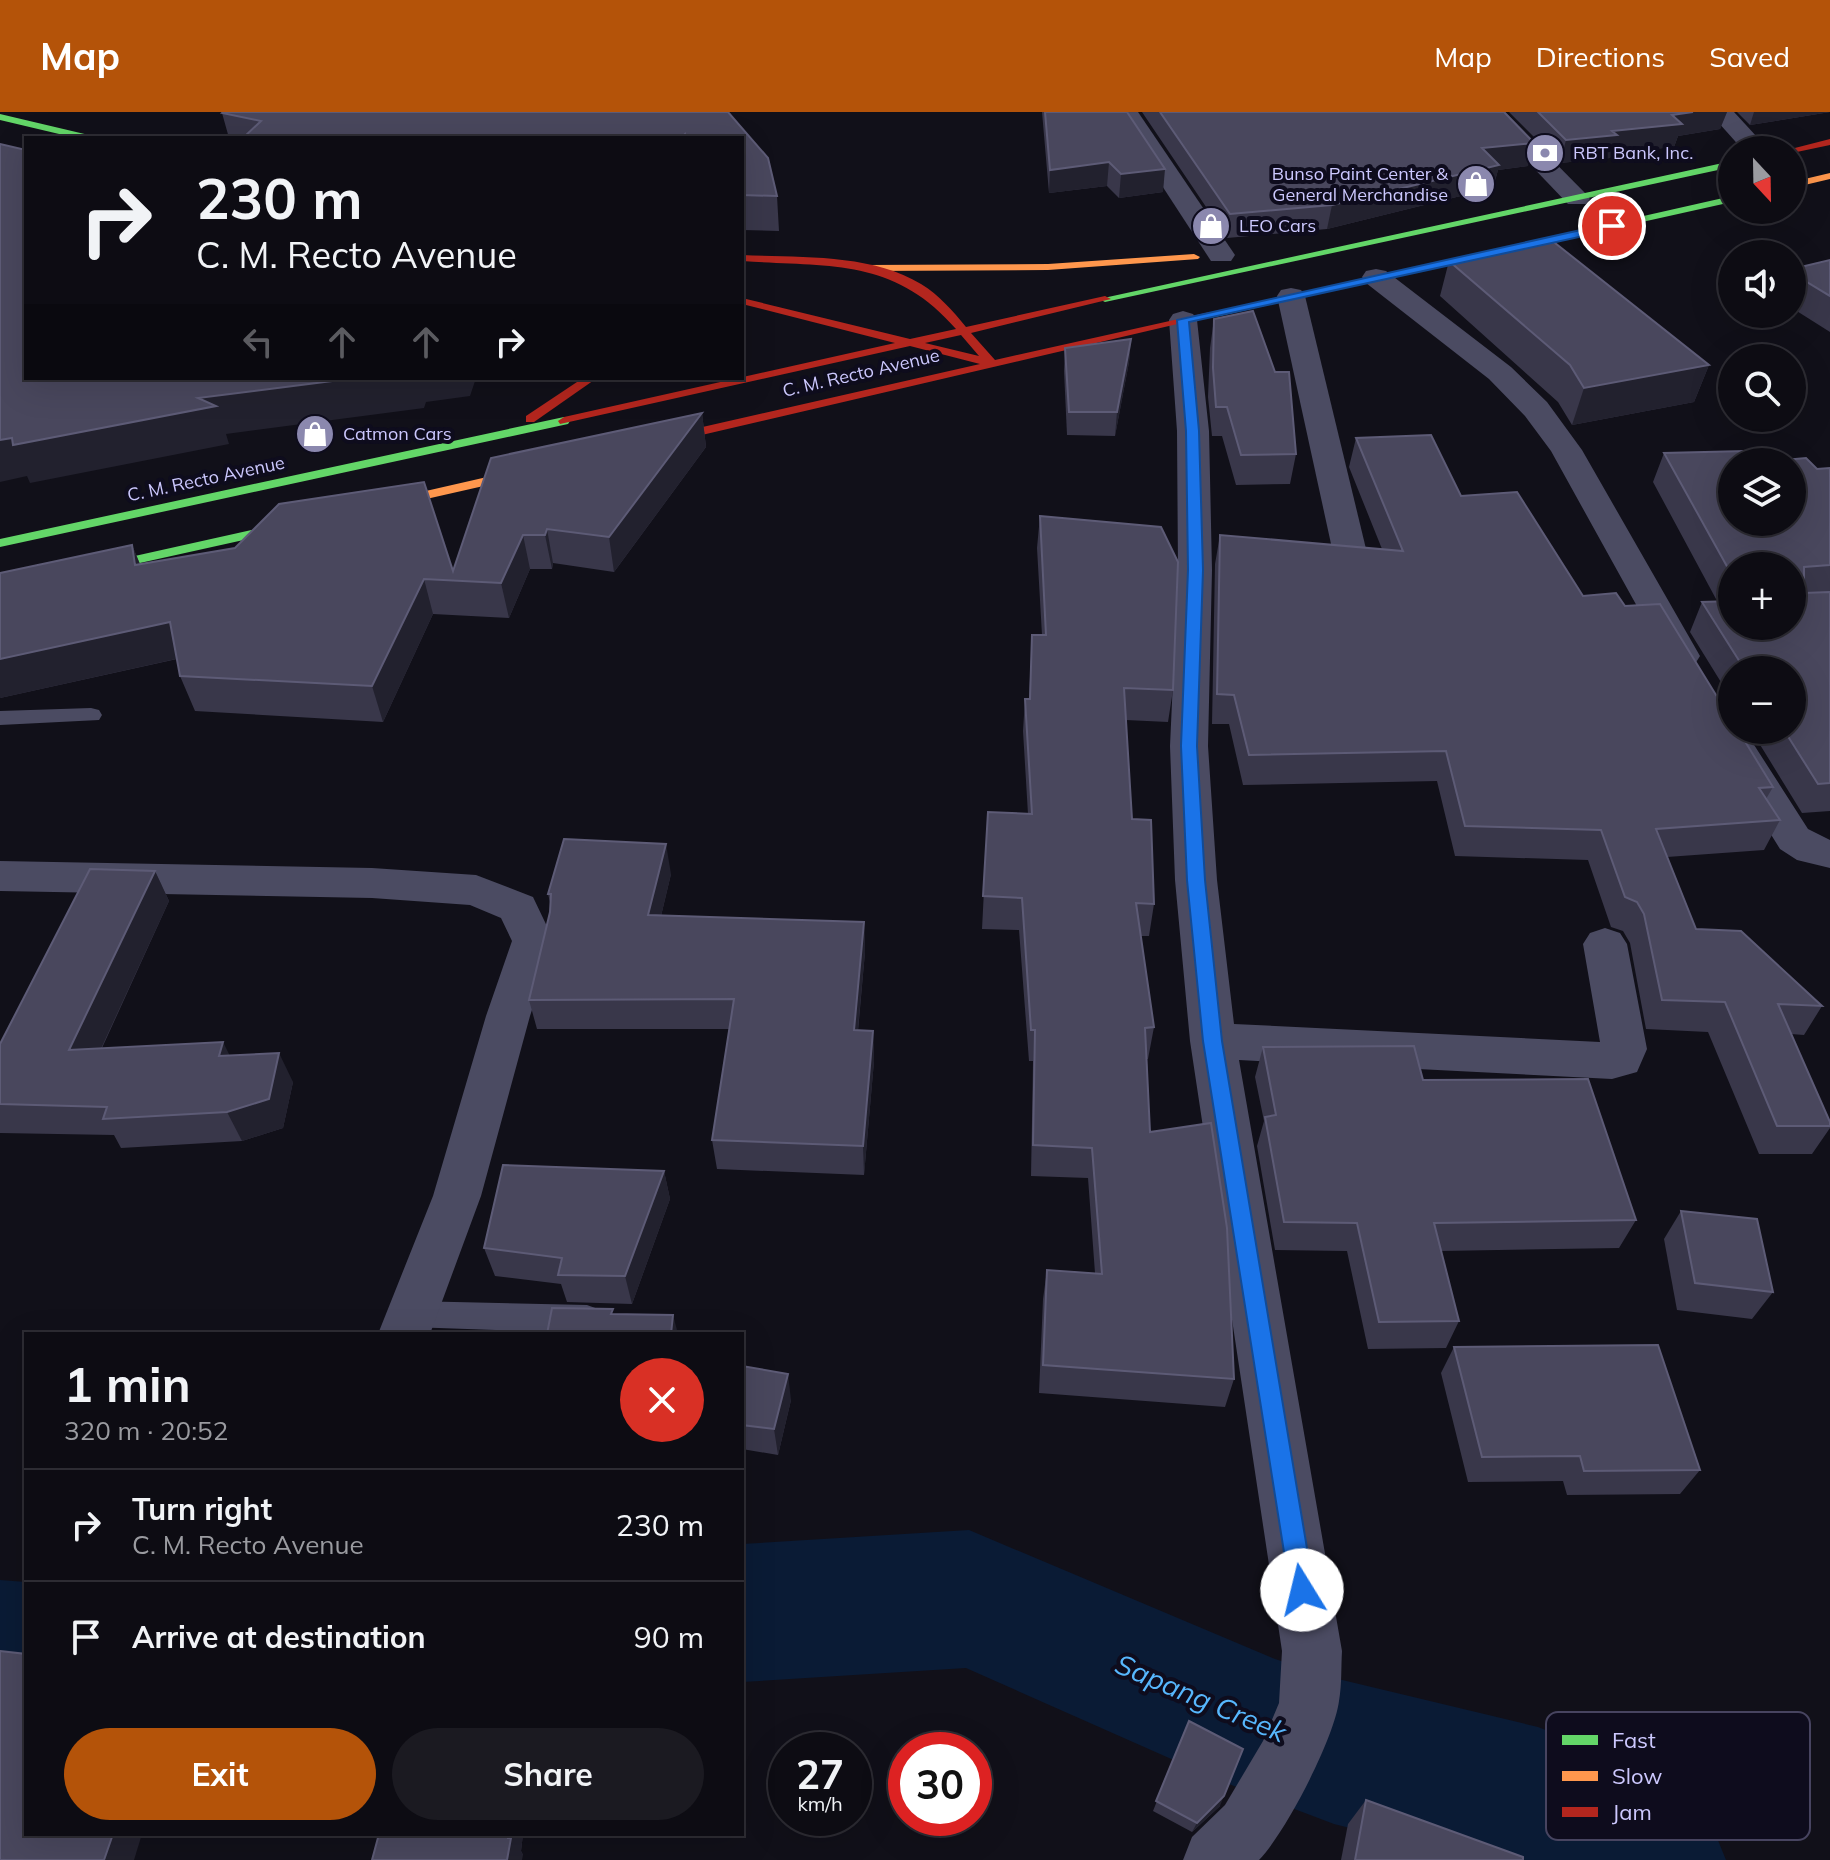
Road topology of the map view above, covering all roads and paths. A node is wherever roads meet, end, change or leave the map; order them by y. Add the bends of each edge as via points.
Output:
1 (1126, 112) edge
2 (1492, 112) edge
3 (1721, 112) edge
4 (0, 117) edge
5 (81, 136) edge
6 (1744, 136) edge
7 (1830, 142) edge
8 (1806, 147) edge
9 (1718, 167) edge
10 (1830, 176) edge
11 (1806, 182) edge
12 (1577, 199) junction
13 (1718, 202) edge
14 (1328, 249) junction
15 (1221, 255) junction
16 (744, 258) edge
17 (865, 268) junction
18 (1376, 277) junction
19 (1291, 296) junction
20 (744, 301) edge
21 (1183, 320) junction
22 (961, 332) junction
23 (913, 343) junction
24 (991, 363) junction
25 (588, 380) edge
26 (500, 436) junction
27 (635, 446) edge
28 (559, 464) edge
29 (0, 543) edge
30 (1350, 553) edge
31 (0, 590) edge
32 (1703, 614) edge
33 (1658, 616) junction
34 (1697, 682) edge
35 (91, 715) dead end
36 (0, 718) edge
37 (1735, 744) edge
38 (1830, 854) edge
39 (0, 876) edge
40 (1605, 944) dead end
41 (1213, 1041) junction
42 (611, 1320) edge
43 (407, 1324) edge
44 (1215, 1860) edge

1 - 15 street
2 - 12 street
3 - 6 street
4 - 5 main road
7 - 8 main road
9 - 12 main road, C. M. Recto Avenue
10 - 11 main road
12 - 14 main road, C. M. Recto Avenue
13 - 18 main road, C. M. Recto Avenue
14 - 15 main road
14 - 22 main road, C. M. Recto Avenue
15 - 17 main road via 1048,267
16 - 17 main road
17 - 22 main road via 921,287
18 - 19 main road, C. M. Recto Avenue
18 - 33 street via 1500,373 1536,409 1566,450
19 - 21 main road, C. M. Recto Avenue
19 - 30 street
20 - 23 main road
21 - 24 main road, C. M. Recto Avenue
21 - 41 street via 1193,431 1195,555 1189,746
22 - 23 main road, C. M. Recto Avenue
22 - 24 main road
23 - 24 main road
23 - 26 main road, C. M. Recto Avenue
24 - 27 main road, C. M. Recto Avenue
25 - 26 main road
26 - 29 main road, C. M. Recto Avenue
28 - 31 main road
32 - 33 street
33 - 34 street
35 - 36 lane
37 - 38 street via 1794,839
39 - 43 street via 372,883 476,890 518,908 533,941 457,1196
40 - 41 street via 1624,1049 1621,1059
41 - 44 street via 1312,1651 1309,1703 1286,1762 1247,1827
42 - 43 lane

